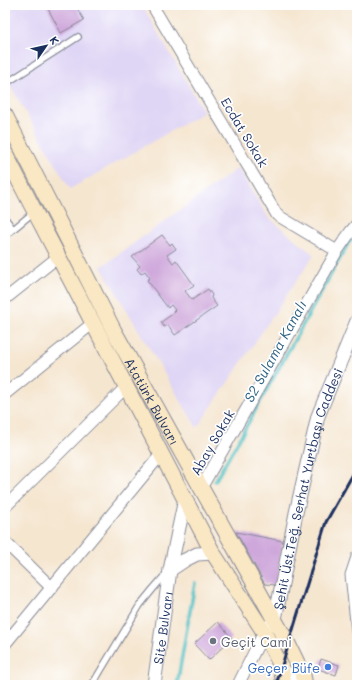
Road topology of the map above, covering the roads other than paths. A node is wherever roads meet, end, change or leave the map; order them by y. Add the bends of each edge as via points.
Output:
1 (152, 5) edge
2 (78, 37) dead end
3 (5, 84) edge
4 (5, 114) edge
5 (7, 164) edge
6 (35, 212) junction
7 (5, 218) edge
8 (357, 224) edge
9 (12, 230) junction
10 (5, 236) edge
11 (337, 251) junction
12 (58, 257) junction
13 (5, 299) edge
14 (357, 321) edge
15 (92, 322) junction
16 (126, 387) junction
17 (5, 394) edge
18 (162, 453) junction
19 (201, 488) junction
20 (185, 499) junction
21 (5, 507) edge
22 (5, 542) edge
23 (213, 553) junction
24 (357, 557) edge
25 (170, 570) junction
26 (52, 588) junction
27 (275, 619) junction
28 (357, 631) edge
29 (264, 632) junction
30 (5, 644) edge
31 (281, 666) junction
32 (92, 685) edge
33 (154, 685) edge
34 (238, 685) edge
35 (284, 685) edge
36 (295, 685) edge
37 (305, 685) edge

1 - 11 street, Ecdat Sokak via 278,215
2 - 3 lane
4 - 19 main road, Atatürk Bulvarı via 114,331
5 - 6 main road, Atatürk Bulvarı
6 - 9 lane
6 - 12 main road, Atatürk Bulvarı
7 - 9 lane
8 - 11 street, Abay Sokak
9 - 10 lane
11 - 19 street, Abay Sokak
12 - 13 street
12 - 15 main road, Atatürk Bulvarı
14 - 27 street, Şehit Üst.Teğ. Serhat Yurtbaşı Caddesi via 318,416
15 - 16 main road, Atatürk Bulvarı
15 - 17 street
16 - 18 main road, Atatürk Bulvarı
16 - 21 street
18 - 20 main road, Atatürk Bulvarı
18 - 26 street
19 - 27 main road, Atatürk Bulvarı
20 - 23 main road, Atatürk Bulvarı
20 - 25 street, Site Bulvarı
22 - 26 street
23 - 25 street via 197,554
23 - 29 main road, Atatürk Bulvarı
24 - 28 street via 351,575
25 - 32 lane via 140,605
25 - 33 street, Site Bulvarı
26 - 30 street
27 - 29 street, Şehit Üst.Teğ. Serhat Yurtbaşı Caddesi
27 - 37 main road, Atatürk Bulvarı via 303,674
29 - 31 main road, Atatürk Bulvarı
29 - 34 street
31 - 35 main road, Atatürk Bulvarı
31 - 36 street

